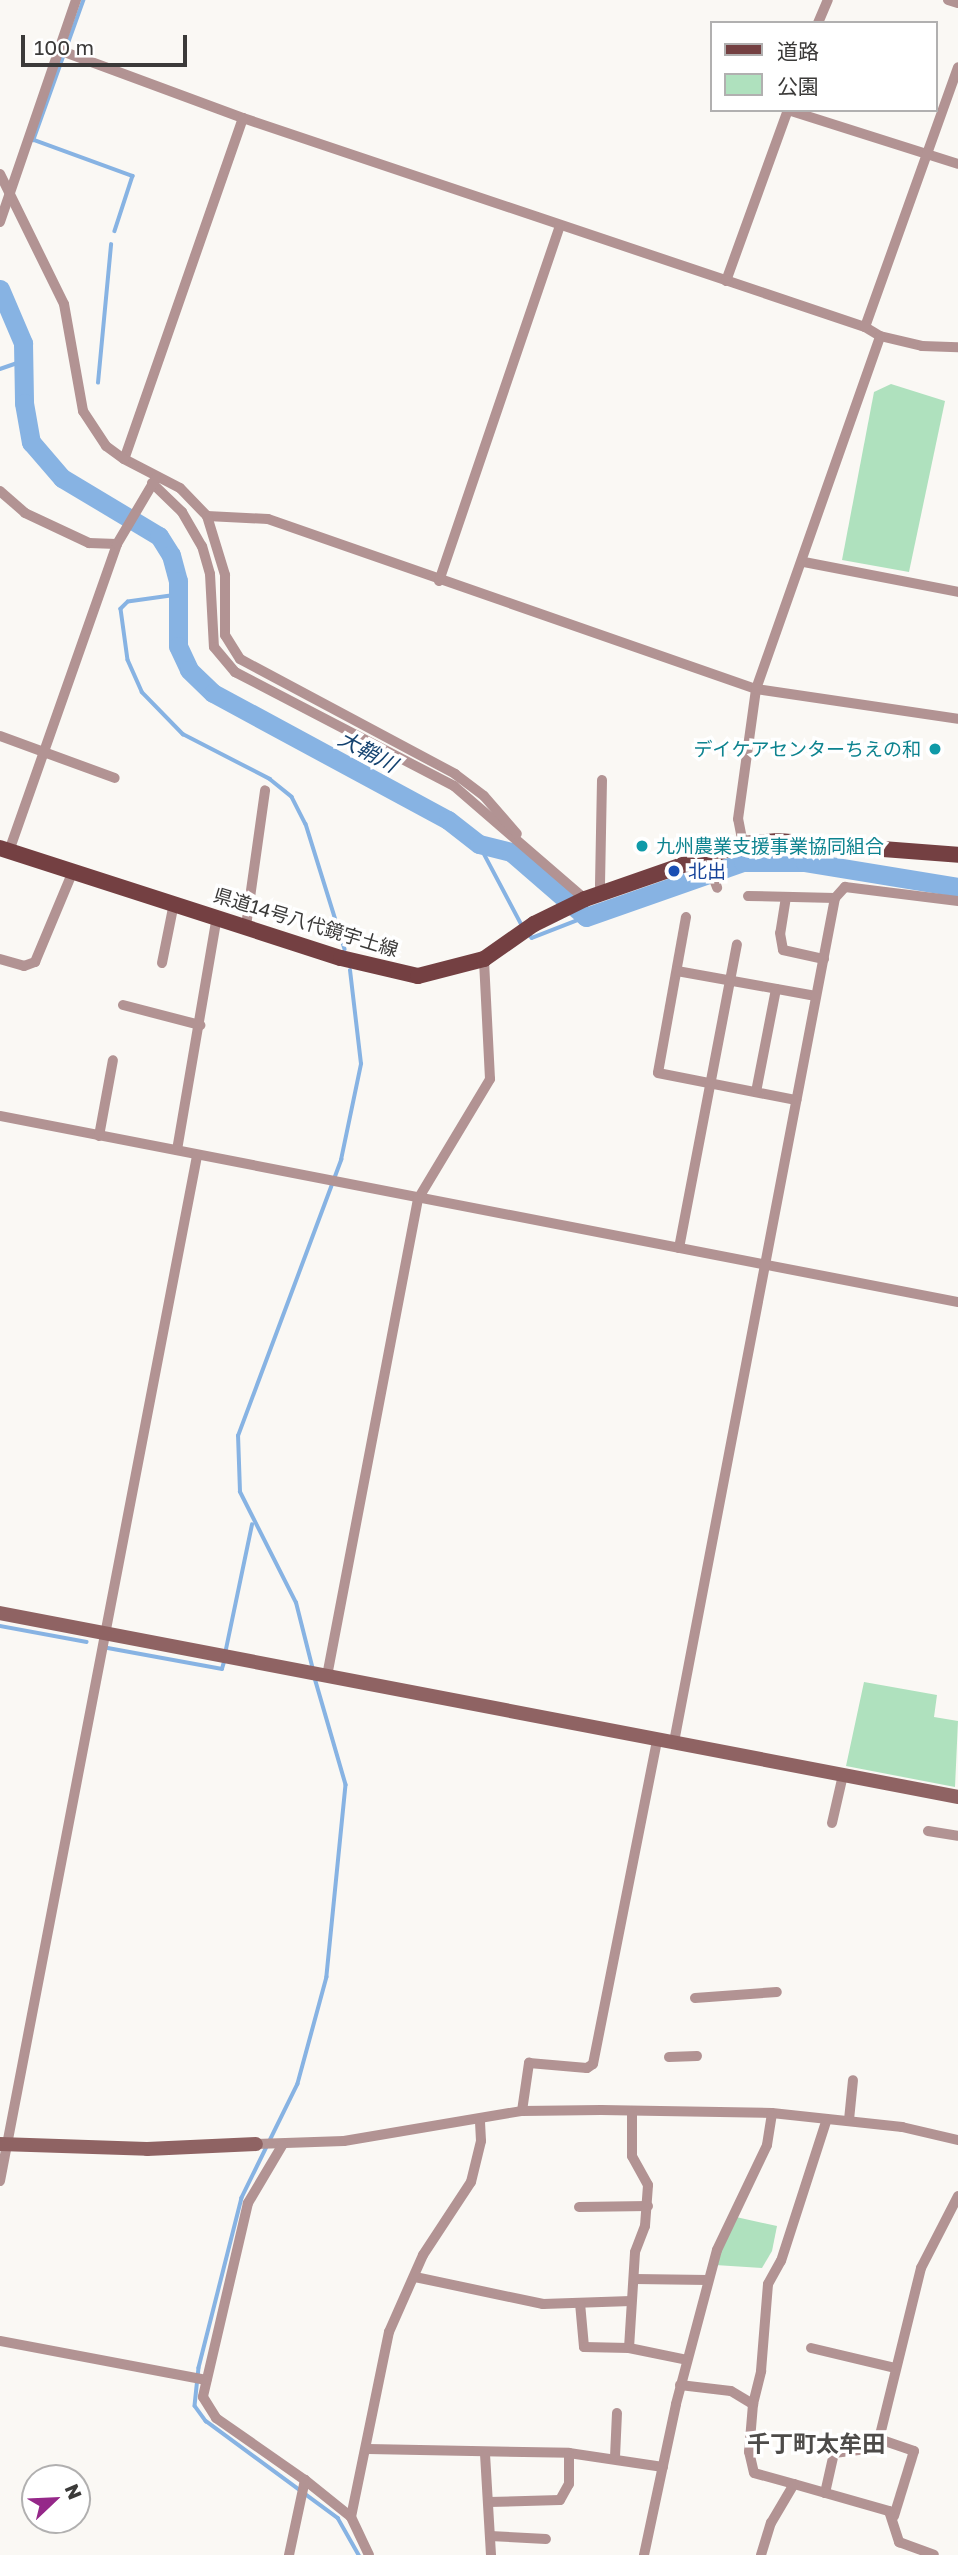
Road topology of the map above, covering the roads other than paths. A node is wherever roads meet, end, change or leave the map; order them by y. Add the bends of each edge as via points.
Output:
1 (76, 0) edge
2 (828, 0) edge
3 (948, 0) edge
4 (958, 4) edge
5 (819, 21) edge
6 (63, 52) junction
7 (958, 67) edge
8 (787, 112) edge
9 (794, 112) edge
10 (243, 118) junction
11 (928, 155) junction
12 (958, 164) edge
13 (0, 174) edge
14 (11, 193) junction
15 (0, 222) edge
16 (560, 226) junction
17 (726, 281) junction
18 (865, 327) junction
19 (880, 336) junction
20 (958, 347) edge
21 (124, 459) junction
22 (156, 479) junction
23 (0, 491) edge
24 (206, 516) junction
25 (117, 544) junction
26 (804, 562) junction
27 (439, 581) junction
28 (958, 592) edge
29 (756, 690) junction
30 (958, 719) edge
31 (0, 736) edge
32 (44, 753) junction
33 (115, 778) dead end
34 (602, 780) dead end
35 (265, 790) dead end
36 (521, 840) junction
37 (743, 844) junction
38 (4, 849) edge
39 (958, 855) edge
40 (707, 861) junction
41 (73, 871) junction
42 (717, 888) dead end
43 (604, 892) junction
44 (748, 896) dead end
45 (786, 897) junction
46 (835, 898) junction
47 (583, 899) junction
48 (958, 901) edge
49 (174, 903) junction
50 (217, 917) junction
51 (685, 917) dead end
52 (246, 926) junction
53 (737, 945) dead end
54 (484, 958) junction
55 (0, 959) edge
56 (824, 959) junction
57 (162, 963) dead end
58 (677, 971) junction
59 (731, 980) junction
60 (776, 989) junction
61 (816, 996) junction
62 (123, 1005) dead end
63 (200, 1025) junction
64 (113, 1060) dead end
65 (711, 1083) junction
66 (756, 1092) junction
67 (796, 1100) junction
68 (0, 1116) edge
69 (99, 1136) junction
70 (177, 1150) junction
71 (197, 1156) junction
72 (418, 1199) junction
73 (679, 1248) junction
74 (765, 1266) junction
75 (958, 1302) edge
76 (0, 1613) edge
77 (106, 1633) junction
78 (325, 1676) junction
79 (657, 1740) junction
80 (674, 1742) junction
81 (843, 1776) junction
82 (958, 1797) edge
83 (832, 1823) dead end
84 (928, 1831) dead end
85 (958, 1836) edge
86 (777, 1992) dead end
87 (695, 1998) dead end
88 (696, 2056) dead end
89 (668, 2057) dead end
90 (853, 2080) dead end
91 (522, 2111) junction
92 (632, 2112) junction
93 (772, 2113) junction
94 (827, 2119) junction
95 (849, 2120) junction
96 (480, 2121) junction
97 (958, 2140) edge
98 (259, 2144) joint
99 (282, 2144) junction
100 (3, 2145) edge
101 (0, 2180) edge
102 (958, 2196) edge
103 (648, 2206) junction
104 (579, 2207) dead end
105 (415, 2277) junction
106 (635, 2279) junction
107 (708, 2280) junction
108 (632, 2301) junction
109 (580, 2303) junction
110 (0, 2341) edge
111 (629, 2348) junction
112 (811, 2348) dead end
113 (687, 2360) junction
114 (895, 2368) junction
115 (205, 2380) junction
116 (680, 2385) junction
117 (753, 2404) junction
118 (617, 2413) dead end
119 (880, 2439) junction
120 (368, 2448) junction
121 (485, 2454) junction
122 (569, 2454) junction
123 (615, 2457) junction
124 (663, 2467) junction
125 (304, 2483) junction
126 (794, 2484) junction
127 (825, 2493) junction
128 (489, 2502) junction
129 (894, 2516) junction
130 (351, 2517) junction
131 (490, 2536) junction
132 (546, 2539) dead end
133 (289, 2555) edge
134 (369, 2555) edge
135 (491, 2555) edge
136 (644, 2555) edge
137 (761, 2555) edge
138 (934, 2555) edge

1 - 6 street
2 - 5 street
3 - 4 street
6 - 10 street
6 - 14 street
7 - 11 street
8 - 17 street
9 - 11 street
10 - 16 street
10 - 21 street
11 - 12 street
11 - 18 street
13 - 14 street
14 - 15 street
14 - 21 street via 64,304 83,411 106,446
16 - 17 street
16 - 27 street
17 - 18 street
18 - 19 street
19 - 20 street via 922,346
19 - 26 street
21 - 22 street
22 - 24 street via 180,488
22 - 25 street
22 - 36 street via 202,545 211,586 215,647 235,672 454,786
23 - 25 street via 25,513 89,543
24 - 27 street via 268,519
24 - 36 street via 225,575 225,635 240,659 455,774 509,820
25 - 32 street
26 - 28 street
26 - 29 street
27 - 29 street
29 - 30 street
29 - 37 street via 738,819
31 - 32 street
32 - 33 street
32 - 38 street
34 - 43 street via 600,885
35 - 52 street
36 - 47 street
37 - 39 main road, 県道14号八代鏡宇土線 via 778,841
37 - 40 main road, 県道14号八代鏡宇土線
38 - 41 main road, 県道14号八代鏡宇土線
40 - 42 street
40 - 43 main road, 県道14号八代鏡宇土線
41 - 49 main road, 県道14号八代鏡宇土線
41 - 55 street via 35,962 24,966
43 - 47 main road, 県道14号八代鏡宇土線
44 - 45 street
45 - 46 street
45 - 56 street via 780,933 783,950
46 - 48 street via 845,887
46 - 56 street
47 - 54 main road, 県道14号八代鏡宇土線 via 534,924
49 - 50 main road, 県道14号八代鏡宇土線
49 - 57 street
50 - 52 main road, 県道14号八代鏡宇土線
50 - 63 street
51 - 58 street
52 - 54 main road, 県道14号八代鏡宇土線 via 341,958 418,976
53 - 59 street
54 - 72 street via 490,1079
56 - 61 street
58 - 59 street
58 - 65 street via 658,1073
59 - 60 street
59 - 65 street
60 - 61 street
60 - 66 street
61 - 67 street
62 - 63 street
63 - 70 street
64 - 69 street
65 - 66 street
65 - 73 street
66 - 67 street
67 - 74 street
68 - 69 street
69 - 70 street
70 - 71 street
71 - 72 street
71 - 77 street
72 - 73 street
72 - 78 street
73 - 74 street
74 - 75 street
74 - 80 street
76 - 77 street
77 - 78 street
77 - 100 street
78 - 79 street
79 - 80 street
79 - 91 street via 593,2064 587,2068 529,2063
80 - 81 street
81 - 82 street
81 - 83 street
84 - 85 street
86 - 87 street
88 - 89 street
90 - 95 street
91 - 92 street
91 - 96 street
92 - 93 street
92 - 103 street via 632,2156 648,2185
93 - 94 street
93 - 107 street via 767,2145 717,2250
94 - 95 street
94 - 117 street via 781,2261 768,2284 761,2371
95 - 97 street
96 - 99 street via 344,2141
96 - 105 street via 481,2141 471,2182 423,2255
98 - 99 street
98 - 100 street via 147,2149
99 - 115 street via 248,2203
100 - 101 street
102 - 114 street via 921,2268
103 - 104 street
103 - 106 street via 635,2252
105 - 109 street via 543,2304
105 - 120 street via 384,2349
106 - 107 street
106 - 108 street
107 - 113 street
108 - 109 street
108 - 111 street
109 - 111 street via 582,2346
110 - 115 street
111 - 113 street
112 - 114 street
113 - 116 street
114 - 119 street
115 - 125 street via 203,2397 216,2418
116 - 117 street via 732,2391
116 - 124 street
117 - 126 street via 749,2452 754,2473
118 - 123 street
119 - 127 street via 867,2449 834,2453
119 - 129 street via 914,2451
120 - 121 street
120 - 130 street
121 - 122 street
121 - 128 street
122 - 123 street
122 - 128 street via 569,2484 560,2500
123 - 124 street
124 - 136 street
125 - 130 street
125 - 133 street
126 - 127 street
126 - 137 street via 771,2523
127 - 129 street
128 - 131 street
129 - 138 street via 894,2535 900,2542
130 - 134 street
131 - 132 street
131 - 135 street

